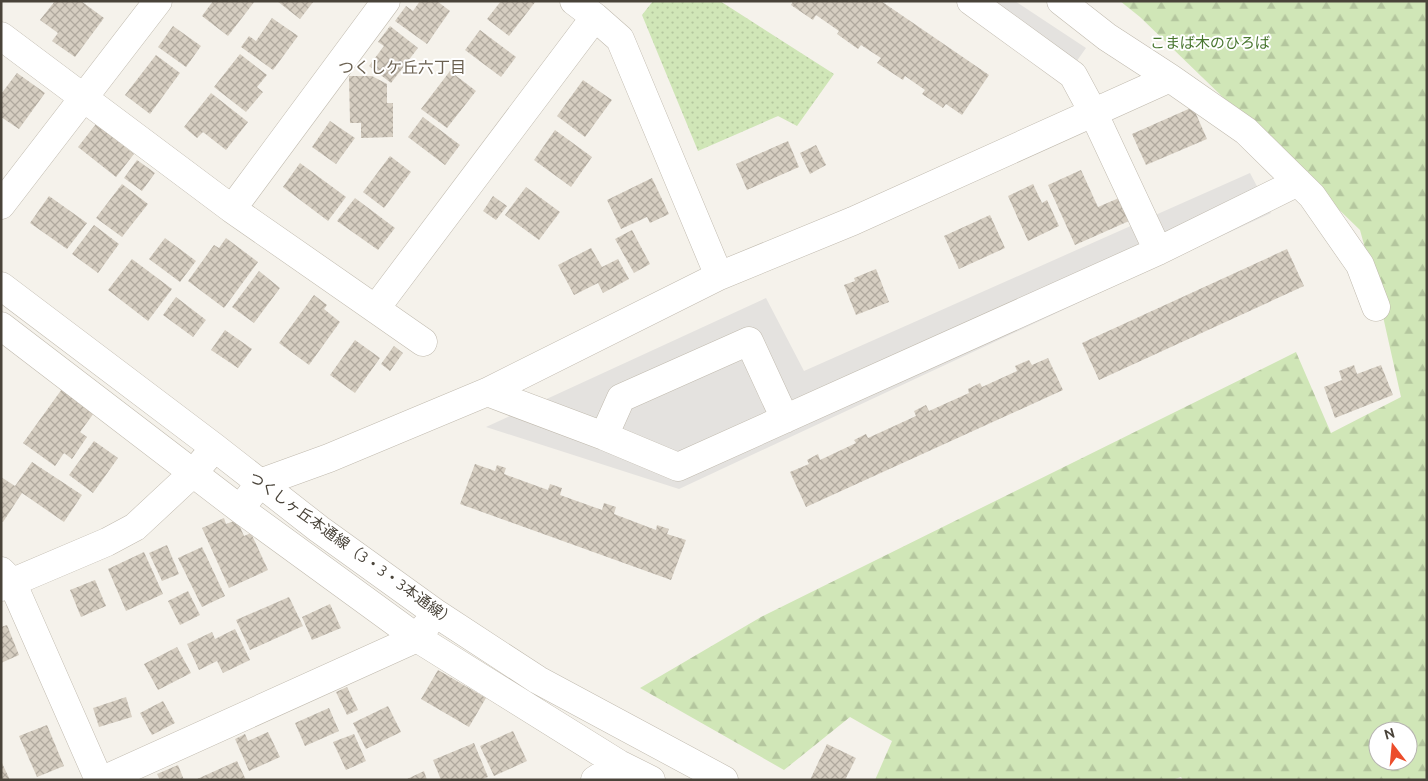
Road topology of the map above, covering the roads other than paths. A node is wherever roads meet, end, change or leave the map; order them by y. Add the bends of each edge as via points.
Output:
1 (158, 1) edge
2 (386, 1) edge
3 (970, 1) edge
4 (1061, 1) edge
5 (585, 9) edge
6 (1, 36) edge
7 (1170, 78) junction
8 (84, 98) junction
9 (1093, 112) junction
10 (1298, 182) junction
11 (1, 205) edge
12 (232, 209) junction
13 (1158, 251) junction
14 (719, 276) junction
15 (1, 286) edge
16 (1376, 307) dead end
17 (376, 308) junction
18 (1, 326) edge
19 (423, 342) dead end
20 (487, 392) junction
21 (785, 419) junction
22 (604, 436) junction
23 (214, 447) junction
24 (194, 472) junction
25 (260, 483) junction
26 (240, 508) junction
27 (5, 580) edge
28 (437, 614) junction
29 (417, 638) junction
30 (619, 764) junction
31 (99, 780) edge
32 (103, 780) edge
33 (595, 780) edge
34 (651, 780) edge
35 (724, 780) edge

1 - 8 street
2 - 12 street
3 - 9 street via 1073,75
4 - 7 street via 1107,37
5 - 14 street via 620,39
5 - 17 street
6 - 8 street
7 - 9 street
7 - 10 street via 1246,131
8 - 11 street
8 - 12 street
9 - 13 street
9 - 14 street via 853,221
10 - 13 street
10 - 16 street via 1312,196 1360,265
12 - 17 street
13 - 21 street
14 - 20 street
15 - 23 street, つくしヶ丘本通線（3・3・3本通線）
17 - 19 street
18 - 24 street
20 - 22 street
20 - 25 street
21 - 22 street via 678,467
21 - 22 street via 749,341 620,398
23 - 24 street
23 - 25 street, つくしヶ丘本通線（3・3・3本通線）
24 - 26 street
24 - 27 street via 135,527 107,542
25 - 26 street
25 - 28 street, つくしヶ丘本通線（3・3・3本通線）
26 - 29 street
27 - 31 street
28 - 29 street
28 - 35 street, つくしヶ丘本通線（3・3・3本通線） via 538,680
29 - 30 street
29 - 32 street
30 - 33 street
30 - 34 street

